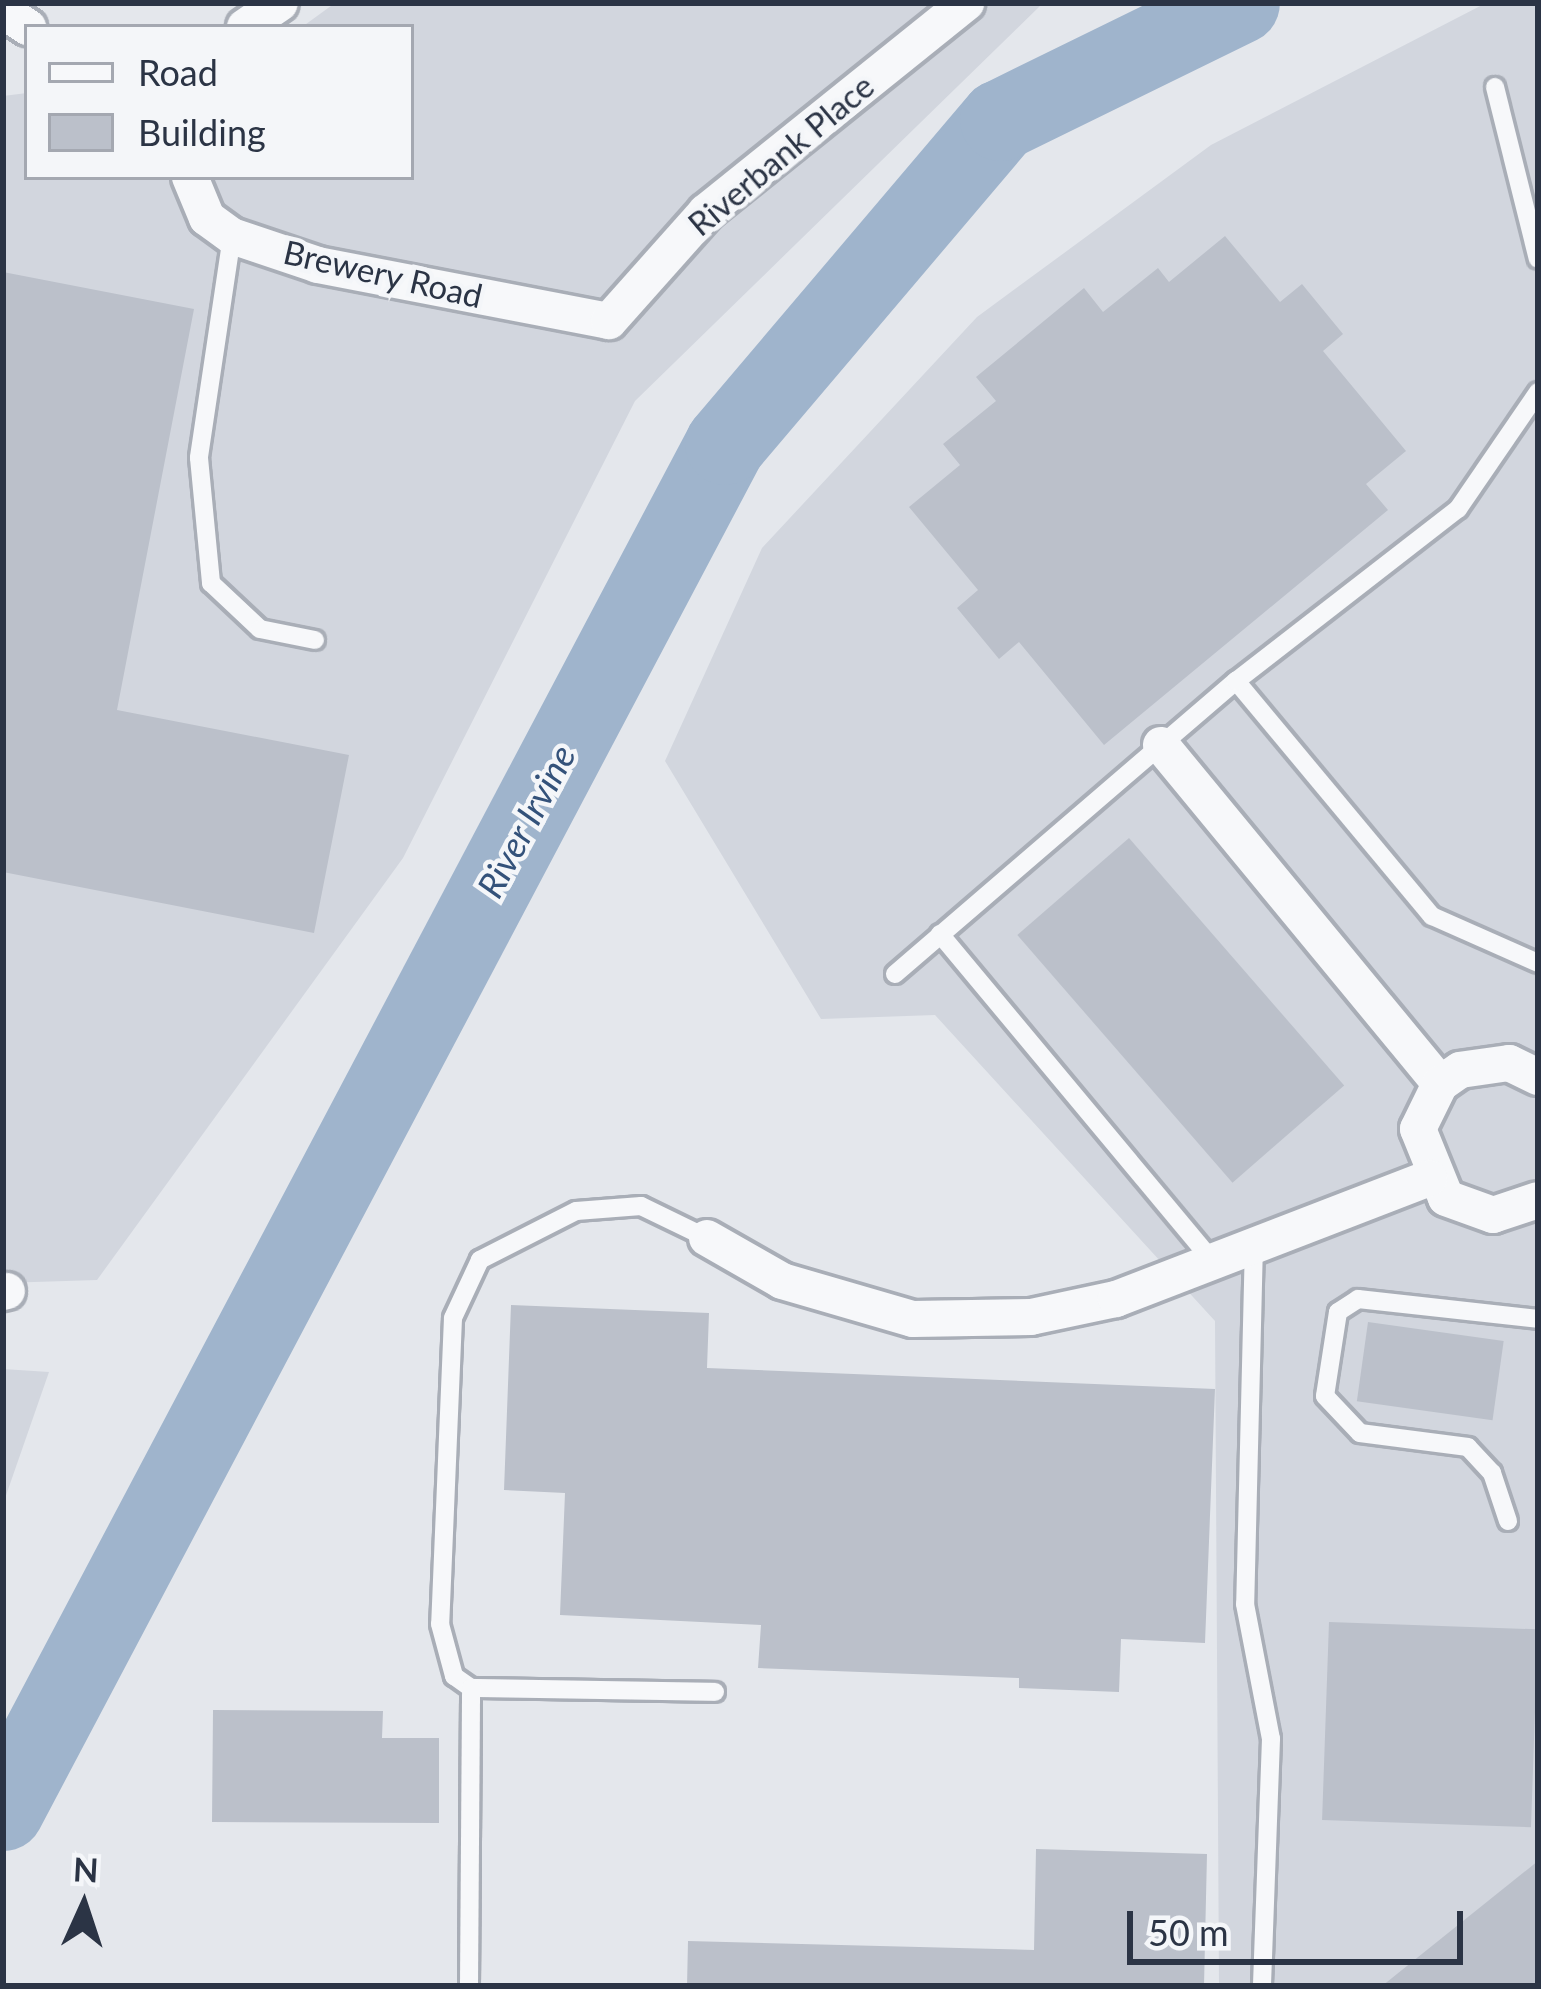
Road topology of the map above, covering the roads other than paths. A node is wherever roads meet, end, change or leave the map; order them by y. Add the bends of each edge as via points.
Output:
1 (280, 3) edge
2 (966, 3) edge
3 (249, 24) edge
4 (1495, 87) dead end
5 (191, 180) edge
6 (232, 236) junction
7 (1538, 259) edge
8 (609, 321) joint
9 (1538, 393) edge
10 (315, 640) dead end
11 (1236, 681) junction
12 (1161, 745) junction
13 (940, 934) junction
14 (1538, 963) edge
15 (895, 974) dead end
16 (1538, 1077) edge
17 (1440, 1084) junction
18 (1429, 1178) junction
19 (1538, 1201) edge
20 (707, 1238) joint
21 (1253, 1243) junction
22 (1212, 1260) junction
23 (1538, 1319) edge
24 (1508, 1521) dead end
25 (471, 1688) junction
26 (715, 1692) dead end
27 (469, 1986) edge
28 (1262, 1986) edge

1 - 3 street
2 - 8 street, Riverbank Place via 706,212
4 - 7 lane
5 - 6 street via 207,218
6 - 8 street, Brewery Road via 318,265
6 - 10 lane via 199,458 211,584 260,629
9 - 11 lane via 1458,508
11 - 12 lane
11 - 14 lane via 1432,916
12 - 13 lane
12 - 17 street
13 - 15 lane
13 - 22 lane
16 - 17 street via 1484,1063
17 - 18 street via 1418,1130
18 - 19 street via 1468,1210
18 - 21 street
20 - 22 street via 782,1281 913,1319 1031,1316 1116,1299
20 - 25 lane via 641,1206 576,1211 480,1260 453,1318 440,1624 454,1676
21 - 22 street
21 - 28 lane via 1245,1604 1271,1739
23 - 24 lane via 1358,1299 1338,1312 1325,1396 1360,1433 1468,1447 1492,1473
25 - 26 lane
25 - 27 lane

